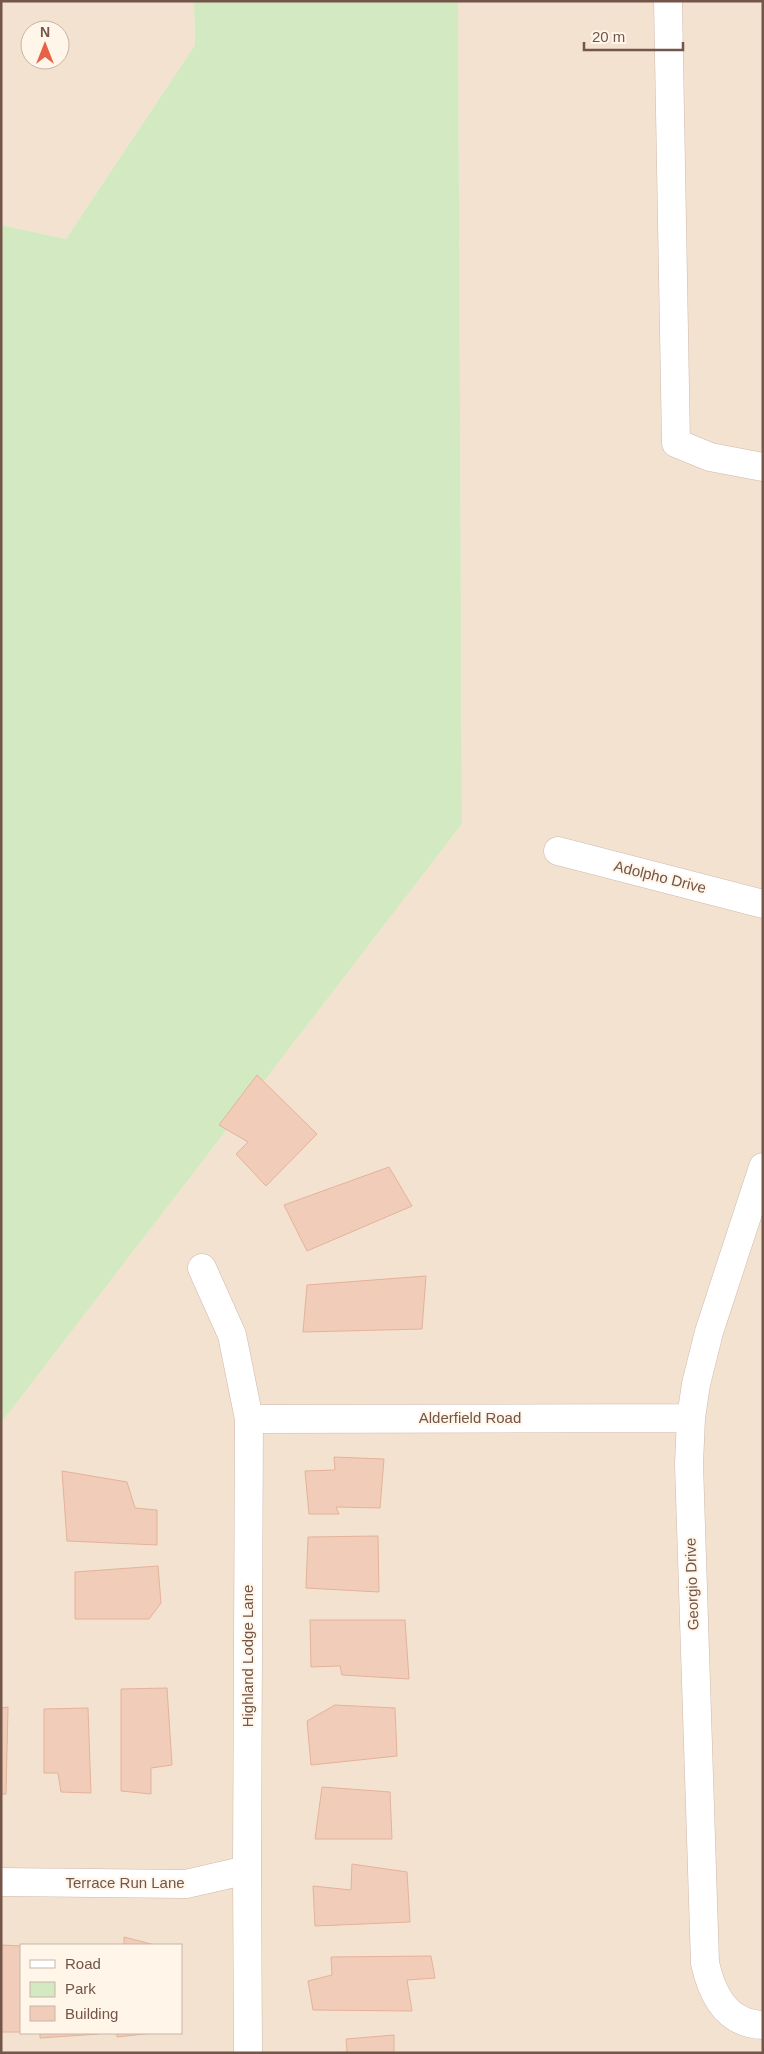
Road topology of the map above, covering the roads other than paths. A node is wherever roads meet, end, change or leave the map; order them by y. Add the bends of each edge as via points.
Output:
1 (668, 1) edge
2 (763, 467) edge
3 (558, 851) dead end
4 (763, 904) edge
5 (763, 1167) edge
6 (202, 1268) dead end
7 (691, 1418) junction
8 (249, 1419) junction
9 (247, 1870) junction
10 (1, 1882) edge
11 (763, 2024) edge
12 (248, 2053) edge

1 - 2 street via 676,443 710,457
3 - 4 street, Adolpho Drive
5 - 7 street, Georgio Drive via 709,1332
6 - 8 street, Highland Lodge Lane via 232,1335
7 - 8 street, Alderfield Road
7 - 11 street, Georgio Drive via 689,1499 705,1963 709,1982 724,2007 738,2020
8 - 9 street, Highland Lodge Lane
9 - 10 street, Terrace Run Lane via 186,1884
9 - 12 street, Highland Lodge Lane

